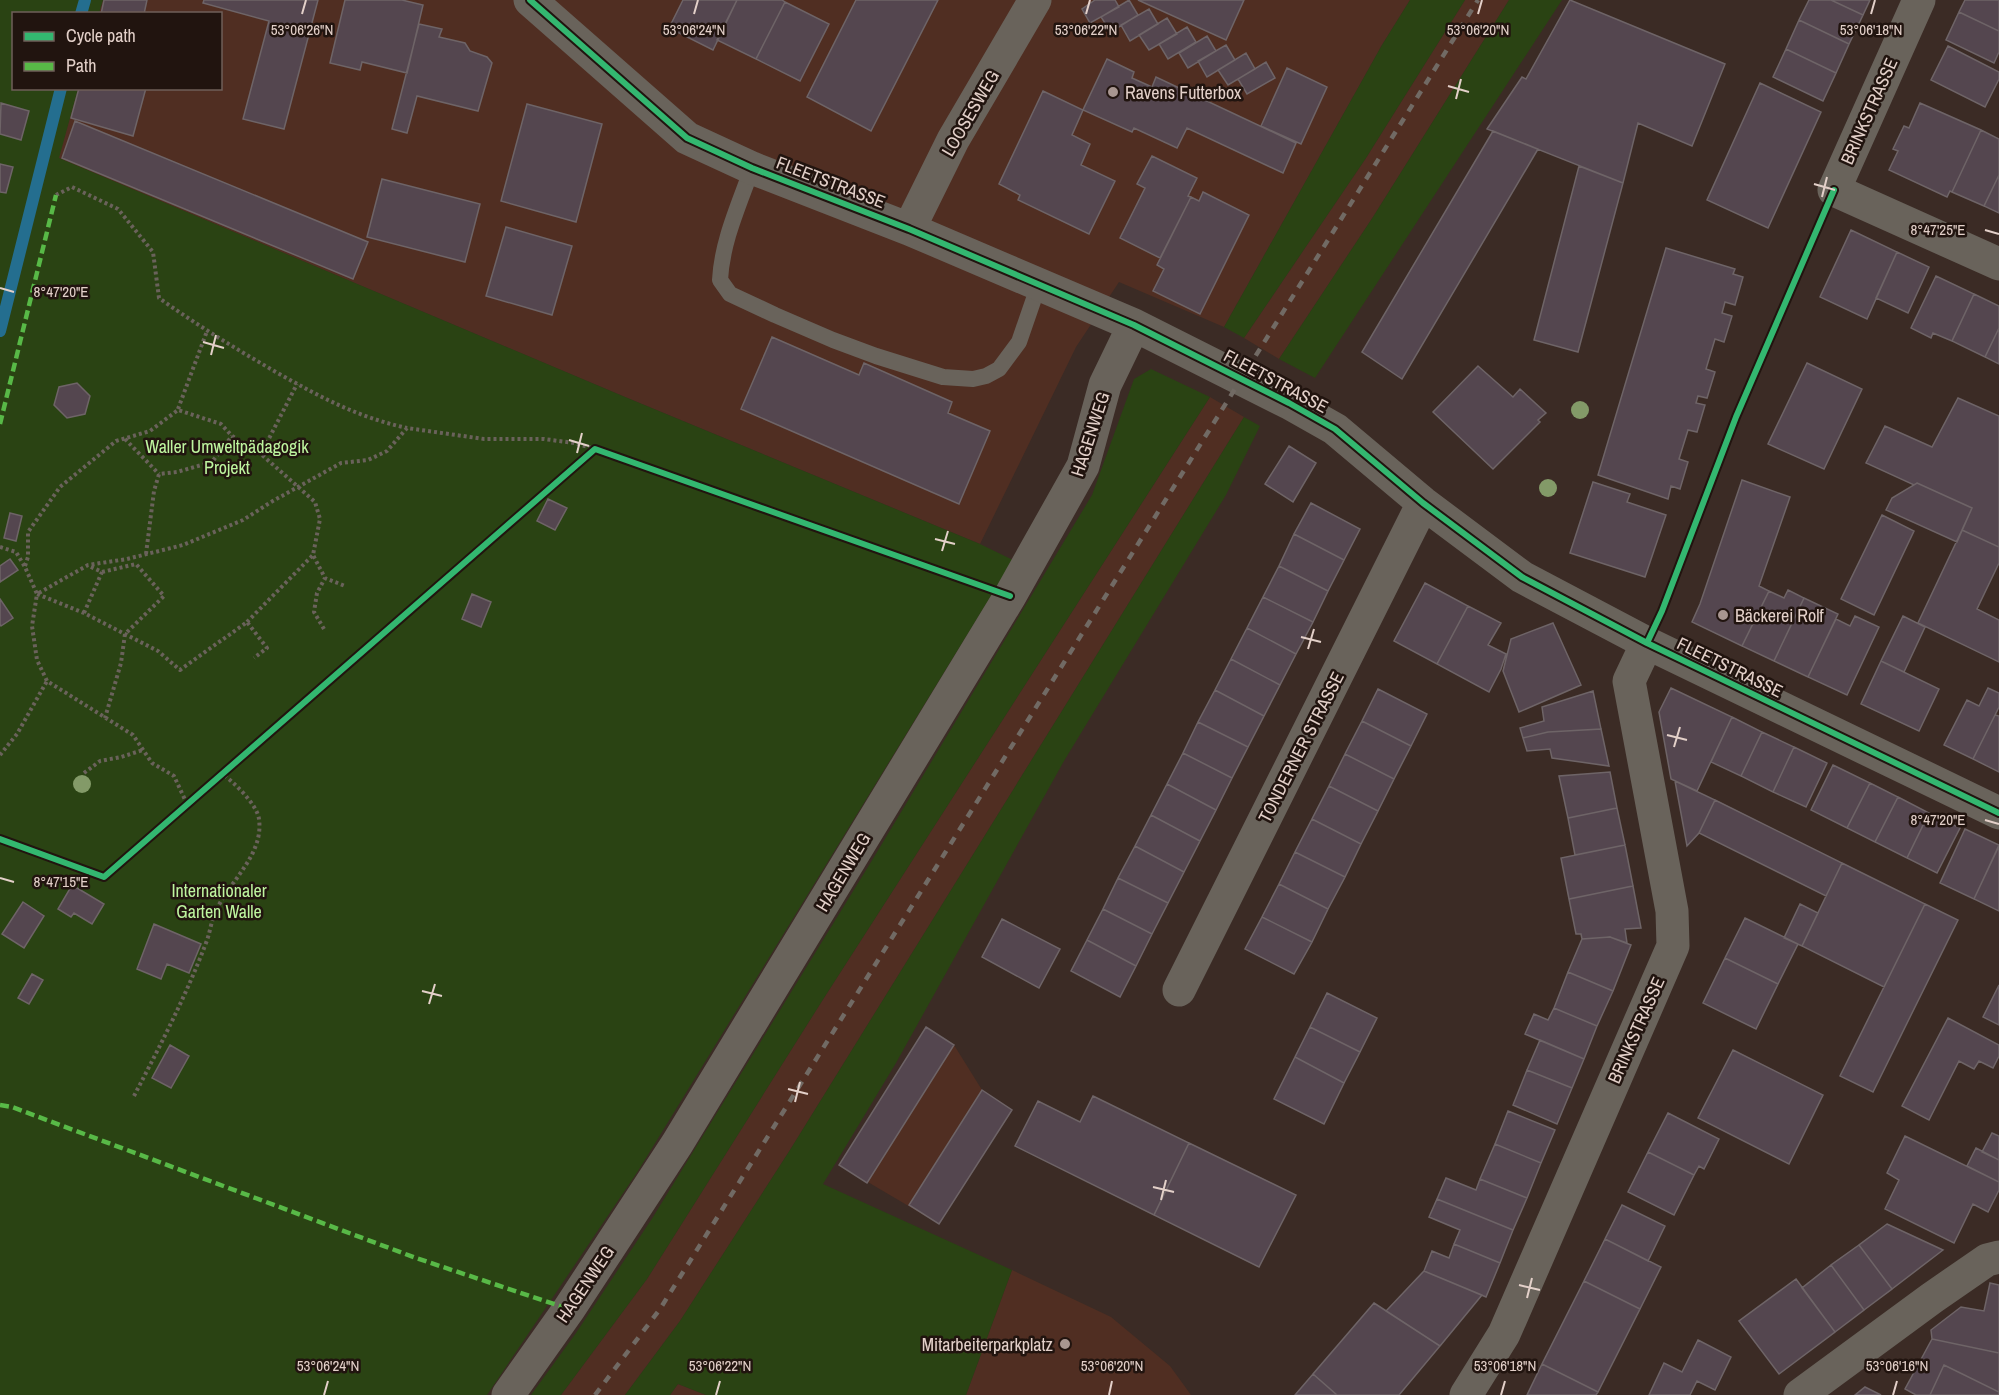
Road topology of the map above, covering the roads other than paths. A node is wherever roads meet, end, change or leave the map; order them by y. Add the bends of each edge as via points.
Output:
1 (530, 0) edge
2 (1035, 0) edge
3 (1919, 0) edge
4 (752, 168) junction
5 (909, 229) junction
6 (1999, 264) edge
7 (1039, 284) junction
8 (1134, 325) junction
9 (1423, 503) junction
10 (1647, 644) junction
11 (1999, 813) edge
12 (1179, 990) dead end
13 (1999, 1257) edge
14 (508, 1395) edge
15 (1466, 1395) edge
16 (1800, 1395) edge

1 - 4 street, FLEETSTRASSE via 687,138
2 - 5 street, LOOSESWEG via 953,140
3 - 6 street, BRINKSTRASSE via 1834,190
4 - 5 street, FLEETSTRASSE
4 - 7 lane via 728,234 720,280 730,294 833,340 943,377 986,376 999,369 1018,342
5 - 7 street, FLEETSTRASSE
7 - 8 street, FLEETSTRASSE
8 - 9 street, FLEETSTRASSE via 1335,429
8 - 14 street, HAGENWEG via 1105,385 1083,466 1010,596 677,1144
9 - 10 street, FLEETSTRASSE via 1522,577
9 - 12 street, TONDERNER STRASSE
10 - 11 street, FLEETSTRASSE
10 - 15 street, BRINKSTRASSE via 1629,681 1672,911 1673,946 1504,1334
13 - 16 street via 1987,1260 1932,1298

